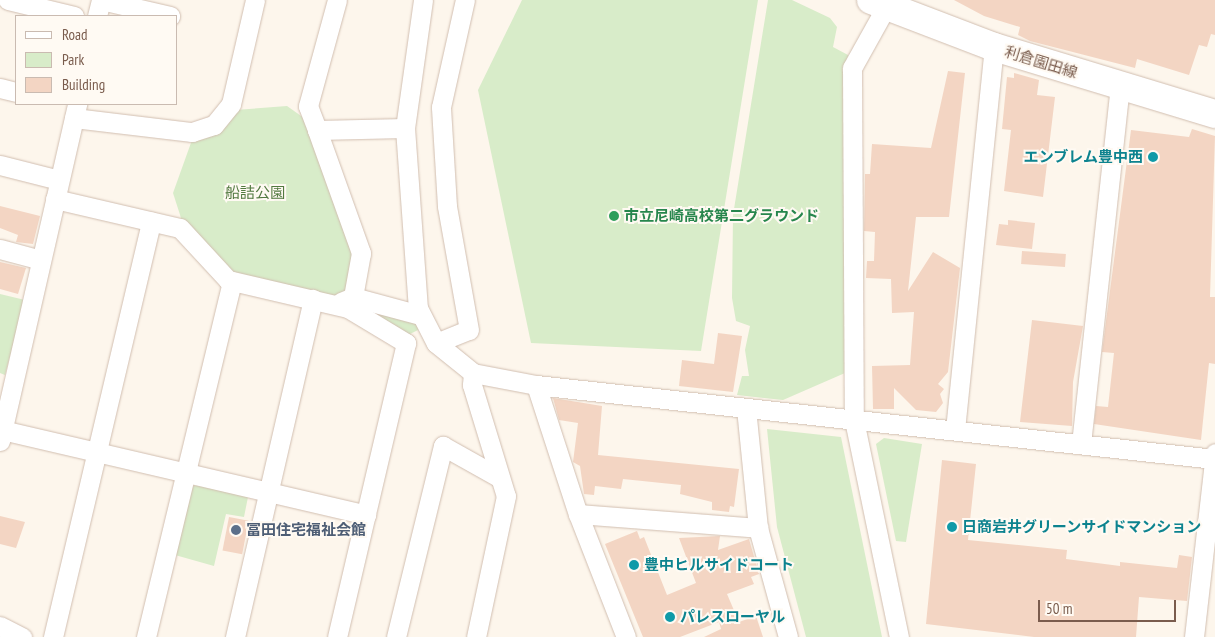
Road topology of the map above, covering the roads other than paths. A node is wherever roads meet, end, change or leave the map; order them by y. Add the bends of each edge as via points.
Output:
1 (8, 0) edge
2 (101, 0) edge
3 (256, 0) edge
4 (337, 0) edge
5 (423, 0) edge
6 (465, 0) edge
7 (892, 5) edge
8 (158, 14) edge
9 (70, 15) edge
10 (97, 15) edge
11 (994, 47) junction
12 (1120, 86) junction
13 (0, 88) edge
14 (15, 92) edge
15 (72, 108) edge
16 (1215, 114) edge
17 (405, 128) junction
18 (317, 130) junction
19 (0, 166) edge
20 (59, 180) junction
21 (55, 199) junction
22 (151, 221) junction
23 (0, 249) edge
24 (41, 260) junction
25 (232, 281) junction
26 (353, 298) junction
27 (313, 299) junction
28 (336, 305) junction
29 (420, 315) junction
30 (436, 343) junction
31 (473, 373) junction
32 (536, 385) junction
33 (746, 408) junction
34 (854, 420) junction
35 (2, 428) edge
36 (955, 430) junction
37 (1081, 444) junction
38 (1215, 453) edge
39 (96, 454) junction
40 (1215, 458) edge
41 (185, 473) junction
42 (500, 478) junction
43 (269, 493) junction
44 (578, 514) junction
45 (366, 516) junction
46 (758, 528) junction
47 (1208, 583) edge
48 (0, 626) edge
49 (22, 637) edge
50 (53, 637) edge
51 (146, 637) edge
52 (235, 637) edge
53 (337, 637) edge
54 (396, 637) edge
55 (476, 637) edge
56 (626, 637) edge
57 (788, 637) edge
58 (899, 637) edge
59 (1194, 637) edge

1 - 9 street
2 - 8 street
2 - 10 street
3 - 15 street via 230,104 214,125 192,132
4 - 18 street via 308,106
5 - 17 street
6 - 30 street via 441,107 447,206 469,330
7 - 11 street, 利倉園田線
7 - 34 street via 852,68
11 - 12 street, 利倉園田線
11 - 36 street
12 - 16 street, 利倉園田線
12 - 37 street
13 - 14 street
15 - 20 street
17 - 18 street
17 - 29 street
18 - 26 street via 361,253
19 - 20 street
20 - 21 street
21 - 22 street
21 - 24 street
22 - 25 street via 180,228
22 - 39 street
23 - 24 street
24 - 35 street
25 - 27 street
25 - 41 street
26 - 28 street
26 - 29 street
27 - 28 street
27 - 43 street
28 - 45 street via 368,318 406,343
29 - 30 street
30 - 31 street
31 - 32 street
31 - 42 street via 472,385
32 - 33 street
32 - 44 street
33 - 34 street
33 - 46 street
34 - 36 street
34 - 58 street
35 - 39 street
36 - 37 street
37 - 40 street
38 - 40 street
39 - 41 street
39 - 50 street
40 - 47 street
41 - 43 street
41 - 51 street
42 - 54 street via 443,446
42 - 55 street via 506,496
43 - 45 street
43 - 52 street
44 - 46 street
44 - 56 street
45 - 53 street
46 - 57 street
47 - 59 street
48 - 49 street

